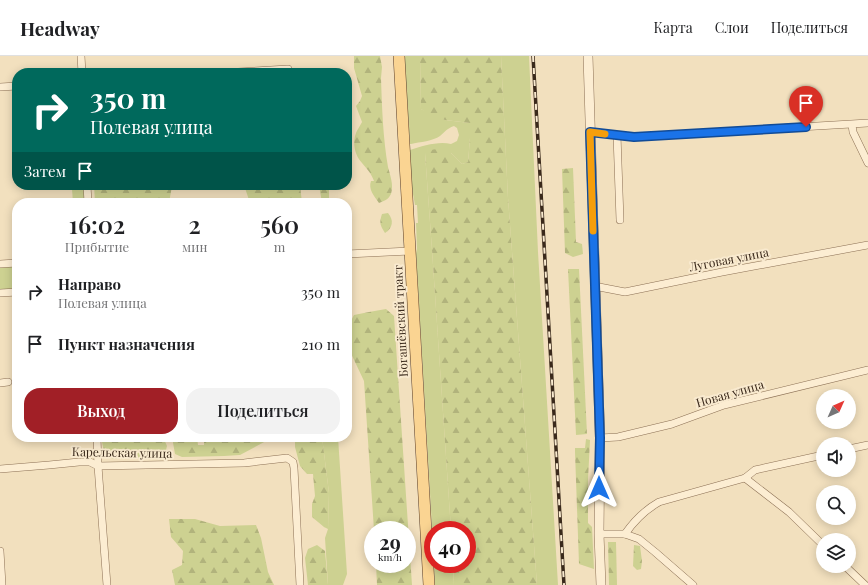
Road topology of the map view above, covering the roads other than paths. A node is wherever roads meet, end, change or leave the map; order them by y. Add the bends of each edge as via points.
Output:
1 (82, 56) edge
2 (399, 56) edge
3 (588, 56) edge
4 (82, 68) edge
5 (12, 86) edge
6 (0, 87) edge
7 (868, 124) edge
8 (852, 125) junction
9 (590, 132) junction
10 (617, 135) junction
11 (868, 163) edge
12 (620, 220) dead end
13 (868, 245) edge
14 (410, 251) junction
15 (352, 254) edge
16 (12, 263) edge
17 (0, 264) edge
18 (594, 286) junction
19 (12, 292) edge
20 (0, 293) edge
21 (868, 370) edge
22 (0, 382) edge
23 (8, 382) dead end
24 (600, 438) junction
25 (97, 442) edge
26 (868, 445) edge
27 (856, 448) edge
28 (816, 457) edge
29 (98, 466) junction
30 (0, 468) edge
31 (745, 478) junction
32 (599, 534) junction
33 (625, 534) junction
34 (816, 538) edge
35 (0, 551) edge
36 (852, 573) edge
37 (2, 585) edge
38 (107, 585) edge
39 (300, 585) edge
40 (429, 585) edge
41 (601, 585) edge
42 (693, 585) edge
43 (865, 585) edge

1 - 4 street
2 - 14 main road, Богашёвский тракт
3 - 9 street
5 - 6 street
7 - 8 street
8 - 10 street via 634,137
8 - 11 street
9 - 10 street
9 - 18 street
10 - 12 street
13 - 18 street, Луговая улица via 625,292
14 - 15 street
14 - 40 main road, Богашёвский тракт
16 - 17 street
18 - 24 street
19 - 20 street
21 - 24 street, Новая улица via 724,405 672,424 618,437
22 - 23 street
24 - 32 street
25 - 29 street
26 - 27 street
28 - 31 street via 755,470
29 - 30 street, Карельская улица via 90,462 79,462
29 - 38 street
29 - 39 street, Карельская улица via 244,463 287,458 293,462 294,468
31 - 33 street via 659,502 650,507
31 - 34 street via 789,512
32 - 33 street
32 - 41 street
33 - 42 street via 639,538
35 - 37 street
36 - 43 street

